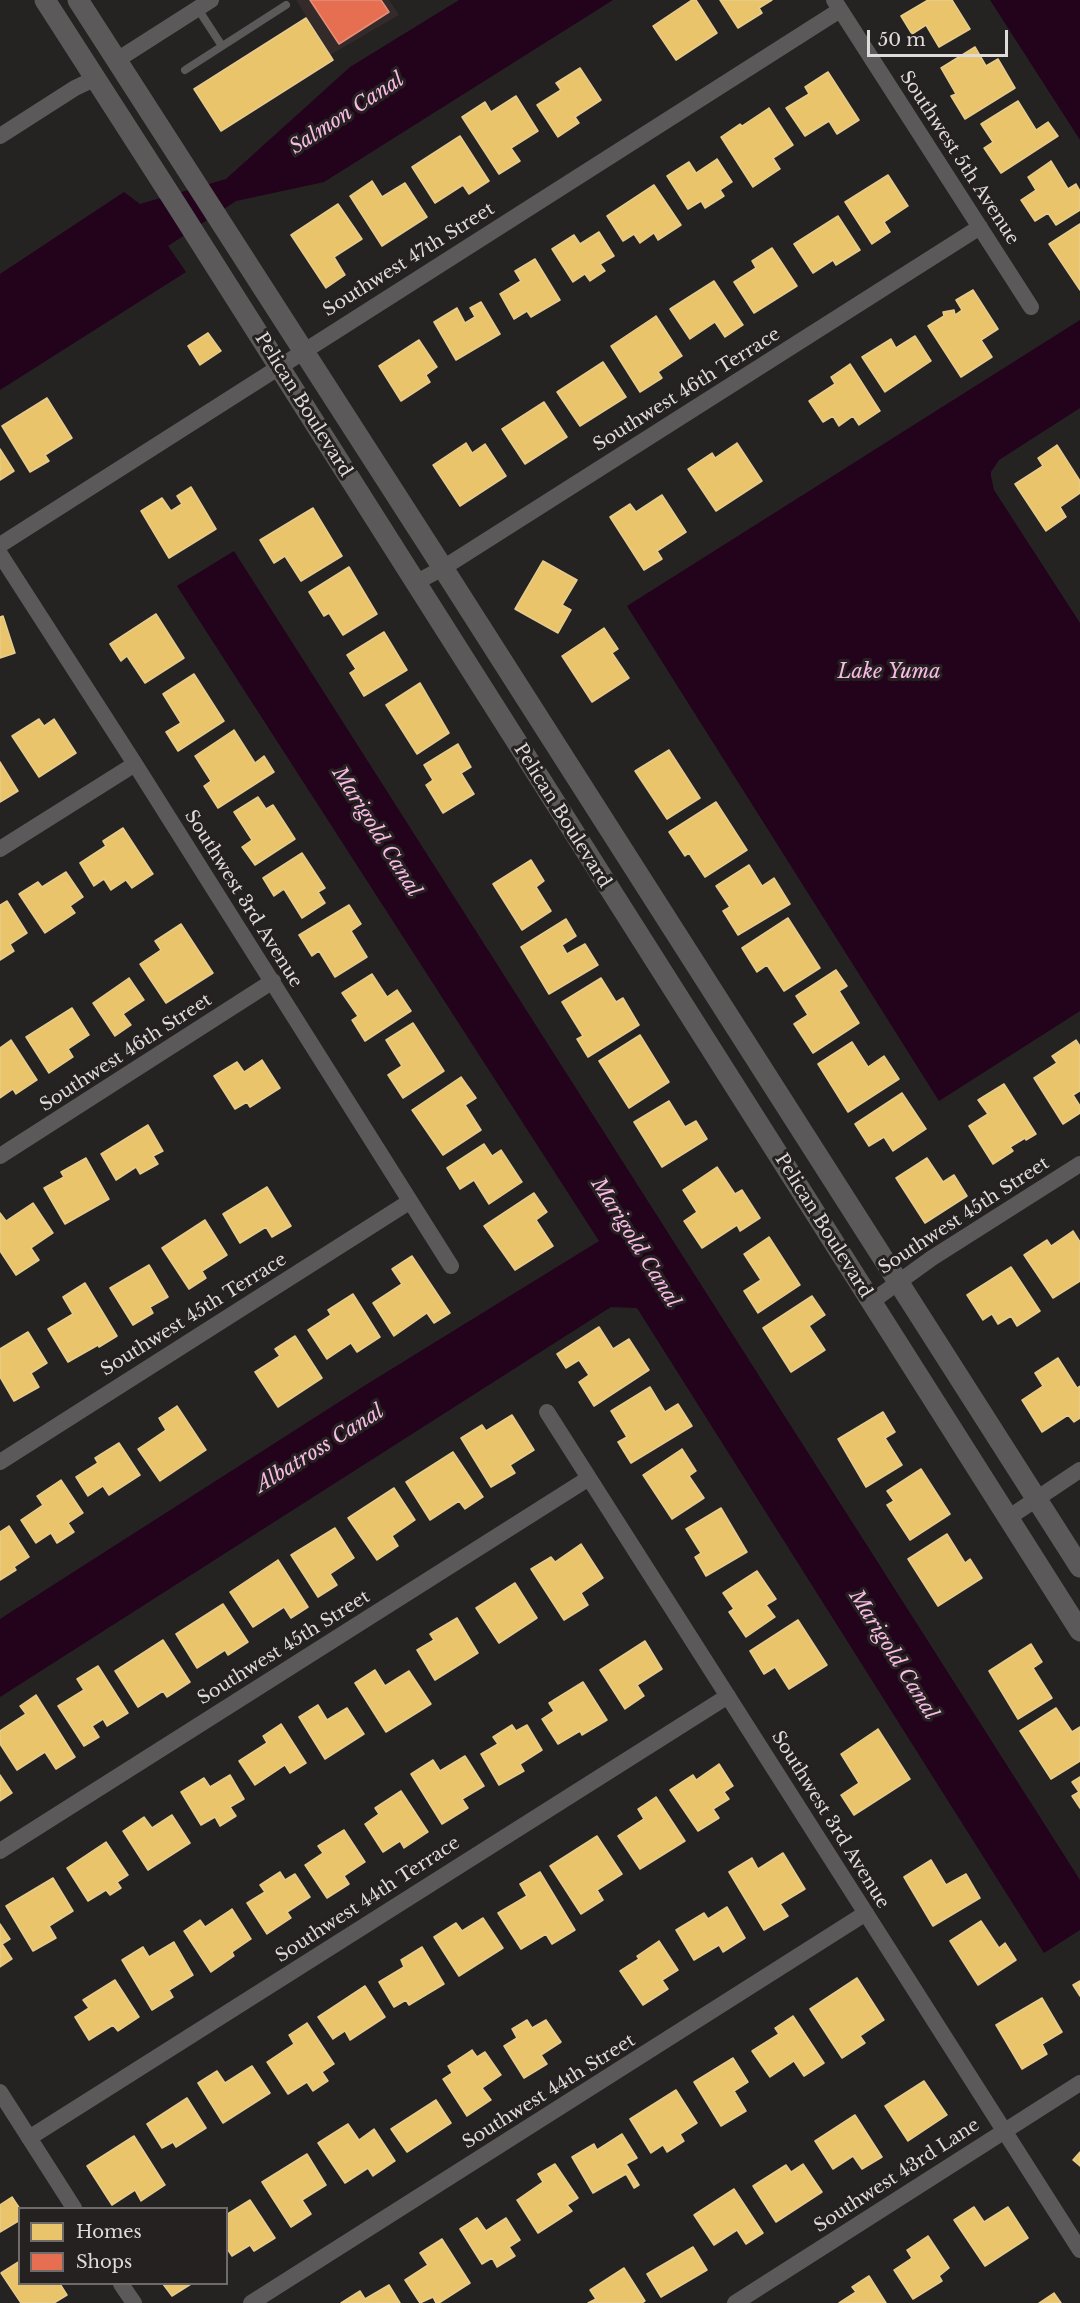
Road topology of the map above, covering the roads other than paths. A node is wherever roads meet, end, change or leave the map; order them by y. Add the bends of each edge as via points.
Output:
1 (45, 0) edge
2 (78, 0) edge
3 (204, 4) edge
4 (286, 5) dead end
5 (837, 5) edge
6 (222, 46) junction
7 (117, 60) junction
8 (185, 70) dead end
9 (94, 79) junction
10 (0, 136) edge
11 (165, 136) junction
12 (980, 227) junction
13 (1031, 307) dead end
14 (302, 351) junction
15 (279, 367) junction
16 (0, 545) edge
17 (0, 554) edge
18 (443, 568) junction
19 (415, 583) junction
20 (135, 764) junction
21 (0, 849) edge
22 (273, 981) junction
23 (0, 1156) edge
24 (1080, 1164) edge
25 (409, 1202) junction
26 (451, 1266) dead end
27 (898, 1281) junction
28 (871, 1302) junction
29 (547, 1412) dead end
30 (0, 1462) edge
31 (1080, 1470) edge
32 (589, 1478) junction
33 (1036, 1499) junction
34 (1008, 1518) junction
35 (1080, 1567) edge
36 (1080, 1631) edge
37 (728, 1696) junction
38 (0, 1851) edge
39 (866, 1913) junction
40 (1080, 2083) edge
41 (0, 2092) edge
42 (1004, 2131) junction
43 (29, 2138) junction
44 (73, 2207) edge
45 (1080, 2250) edge
46 (122, 2285) edge
47 (134, 2303) edge
48 (251, 2303) edge
49 (735, 2303) edge

1 - 9 street, Pelican Boulevard
2 - 7 street, Pelican Boulevard
3 - 6 lane
3 - 7 street
4 - 6 lane
5 - 12 street, Southwest 5th Avenue
5 - 14 street, Southwest 47th Street
6 - 8 lane
7 - 11 street, Pelican Boulevard
9 - 10 street
9 - 11 street via 129,96 146,120
9 - 15 street, Pelican Boulevard
11 - 14 street, Pelican Boulevard
12 - 13 street, Southwest 5th Avenue
12 - 18 street, Southwest 46th Terrace
14 - 15 street, Southwest 47th Street
14 - 18 street, Pelican Boulevard
15 - 16 street, Southwest 47th Street
15 - 19 street, Pelican Boulevard
17 - 20 street, Southwest 3rd Avenue
18 - 19 street, Southwest 46th Terrace
18 - 27 street, Pelican Boulevard
19 - 28 street, Pelican Boulevard
20 - 21 street
20 - 22 street, Southwest 3rd Avenue
22 - 23 street, Southwest 46th Street
22 - 25 street, Southwest 3rd Avenue
24 - 27 street, Southwest 45th Street
25 - 26 street, Southwest 3rd Avenue
25 - 30 street, Southwest 45th Terrace
27 - 28 street, Southwest 45th Street
27 - 33 street, Pelican Boulevard
28 - 34 street, Pelican Boulevard
29 - 32 street, Southwest 3rd Avenue
31 - 33 street
32 - 37 street, Southwest 3rd Avenue
32 - 38 street, Southwest 45th Street
33 - 34 street
33 - 35 street, Pelican Boulevard
34 - 36 street, Pelican Boulevard
37 - 39 street, Southwest 3rd Avenue
37 - 43 street, Southwest 44th Terrace
39 - 42 street, Southwest 3rd Avenue
39 - 48 street, Southwest 44th Street
40 - 42 street, Southwest 43rd Lane
41 - 43 street
42 - 45 street, Southwest 3rd Avenue
42 - 49 street, Southwest 43rd Lane
43 - 44 street
46 - 47 street

